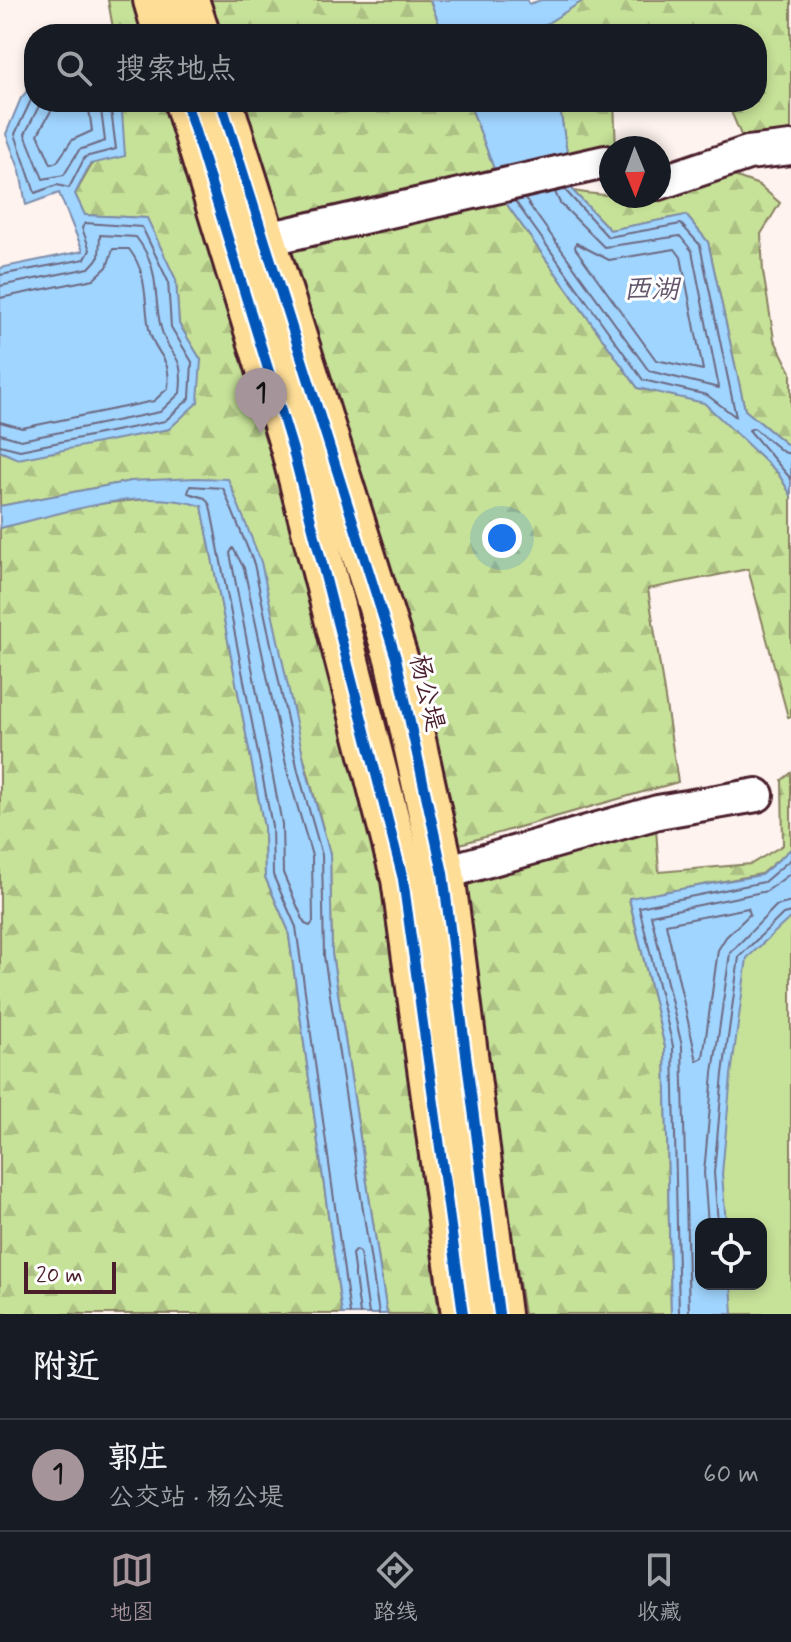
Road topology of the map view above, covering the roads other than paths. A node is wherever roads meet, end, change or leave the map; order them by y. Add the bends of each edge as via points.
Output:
1 (155, 0) edge
2 (187, 0) edge
3 (162, 24) edge
4 (195, 24) edge
5 (189, 112) edge
6 (224, 112) edge
7 (791, 148) edge
8 (599, 166) edge
9 (671, 179) edge
10 (267, 239) junction
11 (757, 795) dead end
12 (443, 873) junction
13 (463, 1314) edge
14 (499, 1314) edge

1 - 3 main road
2 - 4 main road
5 - 13 main road via 292,447 403,879
6 - 10 main road, 杨公堤
7 - 9 street via 748,153
8 - 10 street
10 - 12 main road, 杨公堤 via 396,658
11 - 12 street via 658,812
12 - 14 main road, 杨公堤

